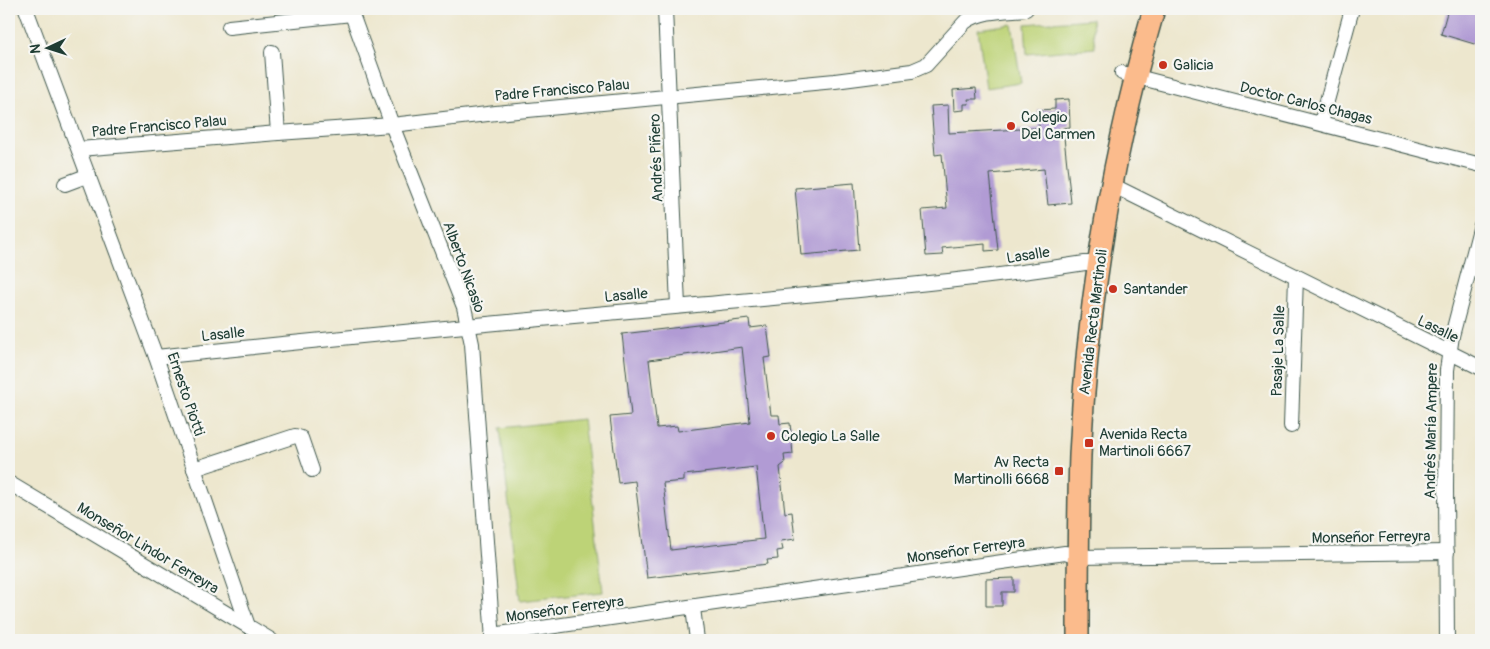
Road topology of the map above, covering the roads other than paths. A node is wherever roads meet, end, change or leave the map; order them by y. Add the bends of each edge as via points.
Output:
1 (26, 9) edge
2 (665, 9) edge
3 (1026, 9) edge
4 (1140, 9) edge
5 (1154, 9) edge
6 (1352, 9) edge
7 (351, 11) edge
8 (229, 27) dead end
9 (272, 52) dead end
10 (1128, 75) junction
11 (669, 96) junction
12 (1321, 124) junction
13 (392, 125) junction
14 (278, 132) junction
15 (79, 149) junction
16 (1481, 165) edge
17 (89, 175) junction
18 (65, 184) dead end
19 (1112, 185) junction
20 (1481, 225) edge
21 (1092, 263) junction
22 (1296, 277) junction
23 (678, 306) junction
24 (468, 326) junction
25 (1449, 352) junction
26 (156, 357) junction
27 (1481, 368) edge
28 (1291, 426) dead end
29 (194, 469) junction
30 (312, 470) dead end
31 (9, 483) edge
32 (1447, 552) junction
33 (1072, 555) junction
34 (693, 608) junction
35 (248, 626) junction
36 (492, 638) edge
37 (271, 640) edge
38 (697, 640) edge
39 (1064, 640) edge
40 (1078, 640) edge
41 (1447, 640) edge

1 - 15 street
2 - 11 street, Andrés Piñero
3 - 11 street, Padre Francisco Palau via 972,17 926,65 912,71
4 - 10 main road, Avenida Recta Martinoli
5 - 10 main road, Avenida Recta Martinoli
6 - 12 street
7 - 8 street
7 - 13 street, Alberto Nicasio
9 - 14 street
10 - 12 street, Doctor Carlos Chagas
10 - 19 main road, Avenida Recta Martinoli
10 - 21 main road, Avenida Recta Martinoli via 1099,177
11 - 13 street, Padre Francisco Palau
11 - 23 street, Andrés Piñero
12 - 16 street, Doctor Carlos Chagas
13 - 14 street, Padre Francisco Palau
13 - 24 street, Alberto Nicasio via 464,307
14 - 15 street, Padre Francisco Palau
15 - 17 street, Ernesto Piotti
17 - 18 street
17 - 26 street, Ernesto Piotti
19 - 21 main road, Avenida Recta Martinoli
19 - 22 street, Lasalle
20 - 25 street, Andrés María Ampere
21 - 23 street, Lasalle via 1005,275
21 - 33 main road, Avenida Recta Martinoli via 1075,353 1069,425
22 - 25 street, Lasalle
22 - 28 street, Pasaje La Salle
23 - 24 street, Lasalle
24 - 26 street, Lasalle
24 - 36 street, Alberto Nicasio via 472,344
25 - 27 street, Lasalle
25 - 32 street, Andrés María Ampere
26 - 29 street, Ernesto Piotti
29 - 30 street via 295,436 301,438
29 - 35 street, Ernesto Piotti
31 - 35 street, Monseñor Lindor Ferreyra
32 - 33 street, Monseñor Ferreyra
32 - 41 street, Andrés María Ampere
33 - 34 street, Monseñor Ferreyra via 925,572
33 - 39 main road, Avenida Recta Martinoli
33 - 40 main road, Avenida Recta Martinoli
34 - 36 street, Monseñor Ferreyra
34 - 38 street
35 - 37 street, Monseñor Lindor Ferreyra

